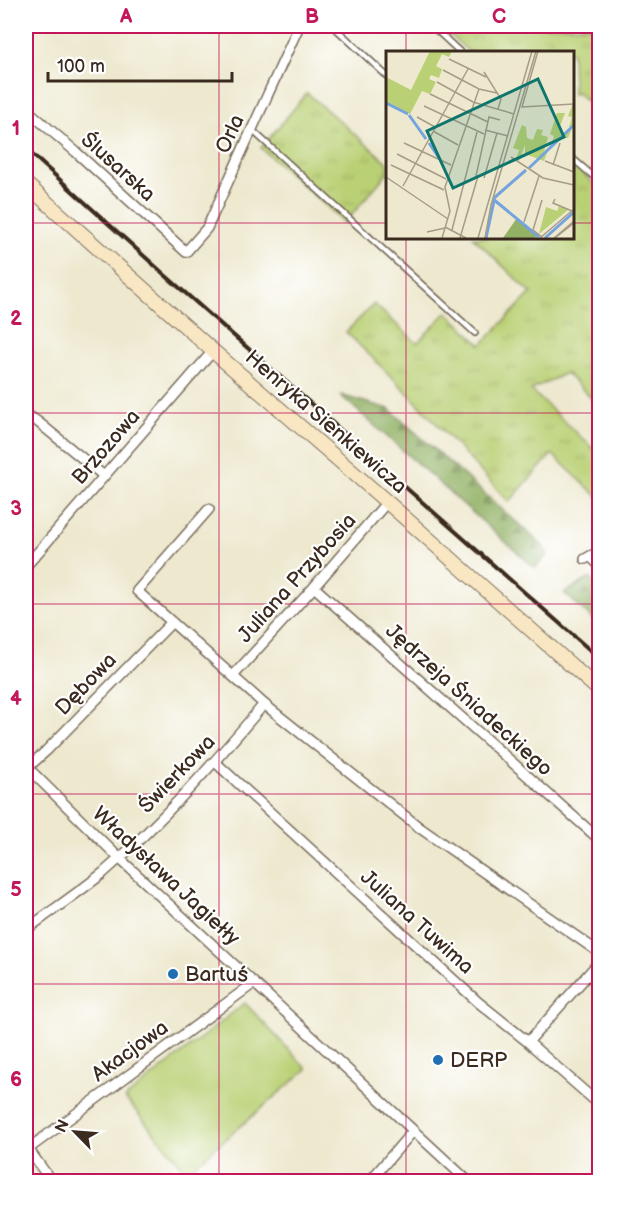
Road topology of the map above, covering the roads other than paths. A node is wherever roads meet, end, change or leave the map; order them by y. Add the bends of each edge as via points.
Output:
1 (299, 26) edge
2 (333, 26) edge
3 (432, 26) edge
4 (459, 51) edge
5 (386, 75) edge
6 (26, 109) edge
7 (252, 130) junction
8 (574, 159) edge
9 (600, 182) edge
10 (26, 184) edge
11 (186, 252) joint
12 (475, 333) dead end
13 (213, 351) junction
14 (26, 414) edge
15 (104, 476) junction
16 (387, 502) junction
17 (209, 509) dead end
18 (600, 551) edge
19 (26, 566) edge
20 (600, 566) edge
21 (314, 587) junction
22 (172, 622) junction
23 (233, 676) junction
24 (600, 692) edge
25 (264, 704) junction
26 (215, 762) junction
27 (26, 768) edge
28 (600, 840) edge
29 (119, 858) junction
30 (26, 930) edge
31 (600, 953) edge
32 (600, 961) edge
33 (254, 983) junction
34 (528, 1042) junction
35 (600, 1105) edge
36 (413, 1131) junction
37 (27, 1147) edge
38 (52, 1182) edge
39 (369, 1182) edge
40 (469, 1182) edge

1 - 7 street, Orla
2 - 5 lane
3 - 4 lane
6 - 11 street, Ślusarska
7 - 11 street, Orla via 207,228
7 - 12 lane
8 - 9 lane
10 - 13 main road, Henryka Sienkiewicza
13 - 15 street, Brzozowa
13 - 16 main road, Henryka Sienkiewicza
14 - 15 street
15 - 19 street, Brzozowa
16 - 21 street, Juliana Przybosia
16 - 24 main road, Henryka Sienkiewicza
17 - 22 street via 137,591
18 - 20 street via 588,557
21 - 23 street, Juliana Przybosia
21 - 28 street, Jędrzeja Śniadeckiego
22 - 23 street
22 - 27 street, Dębowa
23 - 25 street
25 - 26 street, Świerkowa
25 - 31 street via 420,828
26 - 29 street, Świerkowa
26 - 34 street, Juliana Tuwima via 478,1002
27 - 29 street, Władysława Jagiełły
29 - 30 street, Świerkowa
29 - 33 street, Władysława Jagiełły
32 - 34 street
33 - 36 street, Władysława Jagiełły
33 - 37 street, Akacjowa
34 - 35 street, Juliana Tuwima
36 - 39 street
36 - 40 street, Władysława Jagiełły
37 - 38 street

